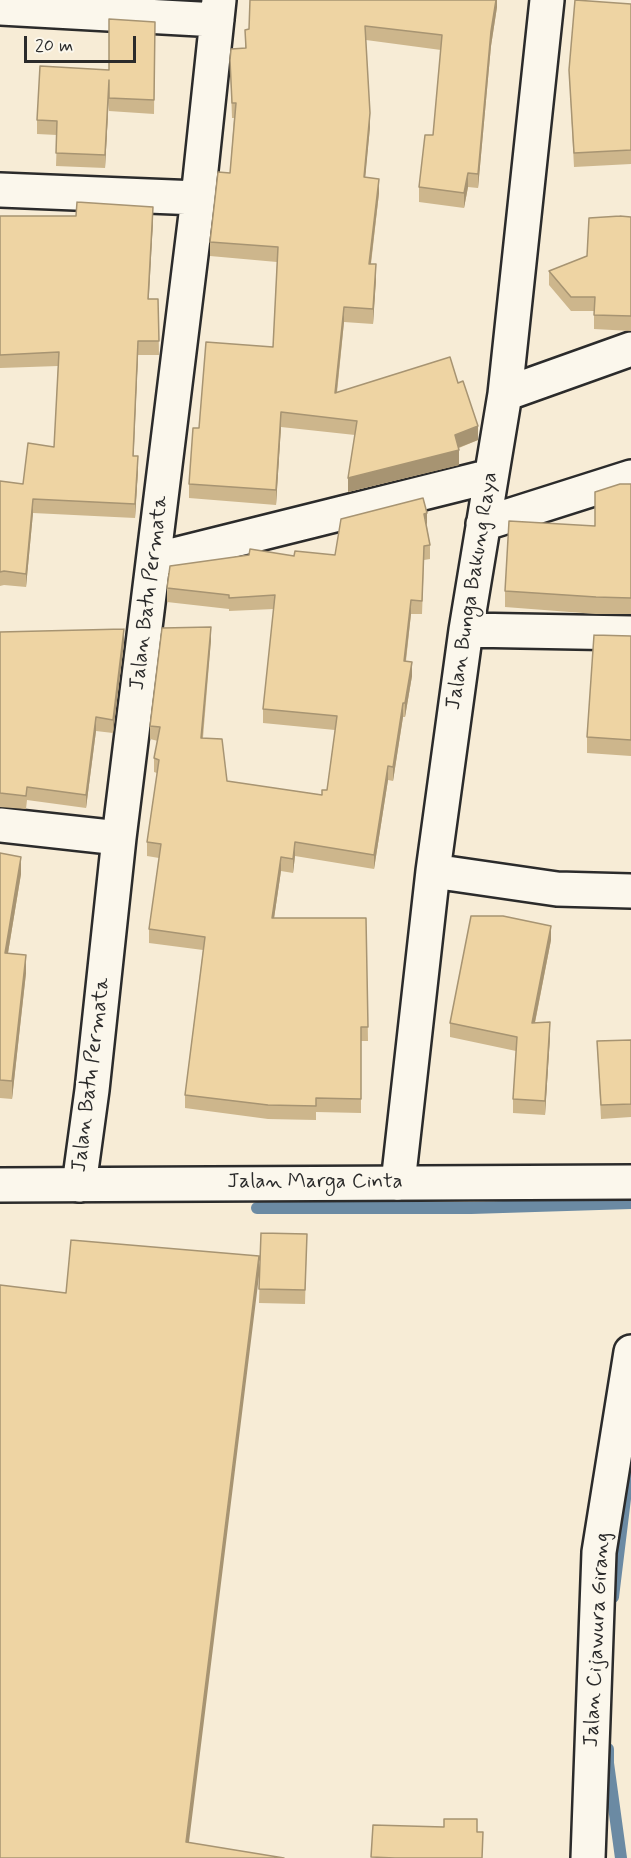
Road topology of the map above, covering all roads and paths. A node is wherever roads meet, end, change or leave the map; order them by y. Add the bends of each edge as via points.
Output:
1 (547, 0) edge
2 (0, 8) edge
3 (218, 10) edge
4 (0, 190) edge
5 (198, 198) junction
6 (631, 349) edge
7 (505, 394) junction
8 (491, 476) junction
9 (631, 477) edge
10 (483, 524) junction
11 (154, 560) junction
12 (466, 630) junction
13 (631, 633) edge
14 (0, 825) edge
15 (119, 838) junction
16 (433, 871) junction
17 (631, 891) edge
18 (631, 1182) edge
19 (398, 1183) junction
20 (0, 1185) edge
21 (79, 1185) junction
22 (631, 1352) edge
23 (588, 1858) edge

1 - 7 street, Jalan Bunga Bakung Raya
2 - 3 street
3 - 5 street, Jalan Batu Permata
4 - 5 street
5 - 11 street, Jalan Batu Permata
6 - 7 street
7 - 8 street, Jalan Bunga Bakung Raya
8 - 10 street, Jalan Bunga Bakung Raya
8 - 11 street
9 - 10 street
10 - 12 street, Jalan Bunga Bakung Raya
11 - 15 street, Jalan Batu Permata
12 - 13 street
12 - 16 street, Jalan Bunga Bakung Raya
14 - 15 street
15 - 21 street, Jalan Batu Permata
16 - 17 street via 557,889
16 - 19 street, Jalan Bunga Bakung Raya
18 - 19 street, Jalan Marga Cinta
19 - 21 street, Jalan Marga Cinta
20 - 21 street, Jalan Marga Cinta
22 - 23 street, Jalan Cijawura Girang via 599,1552

